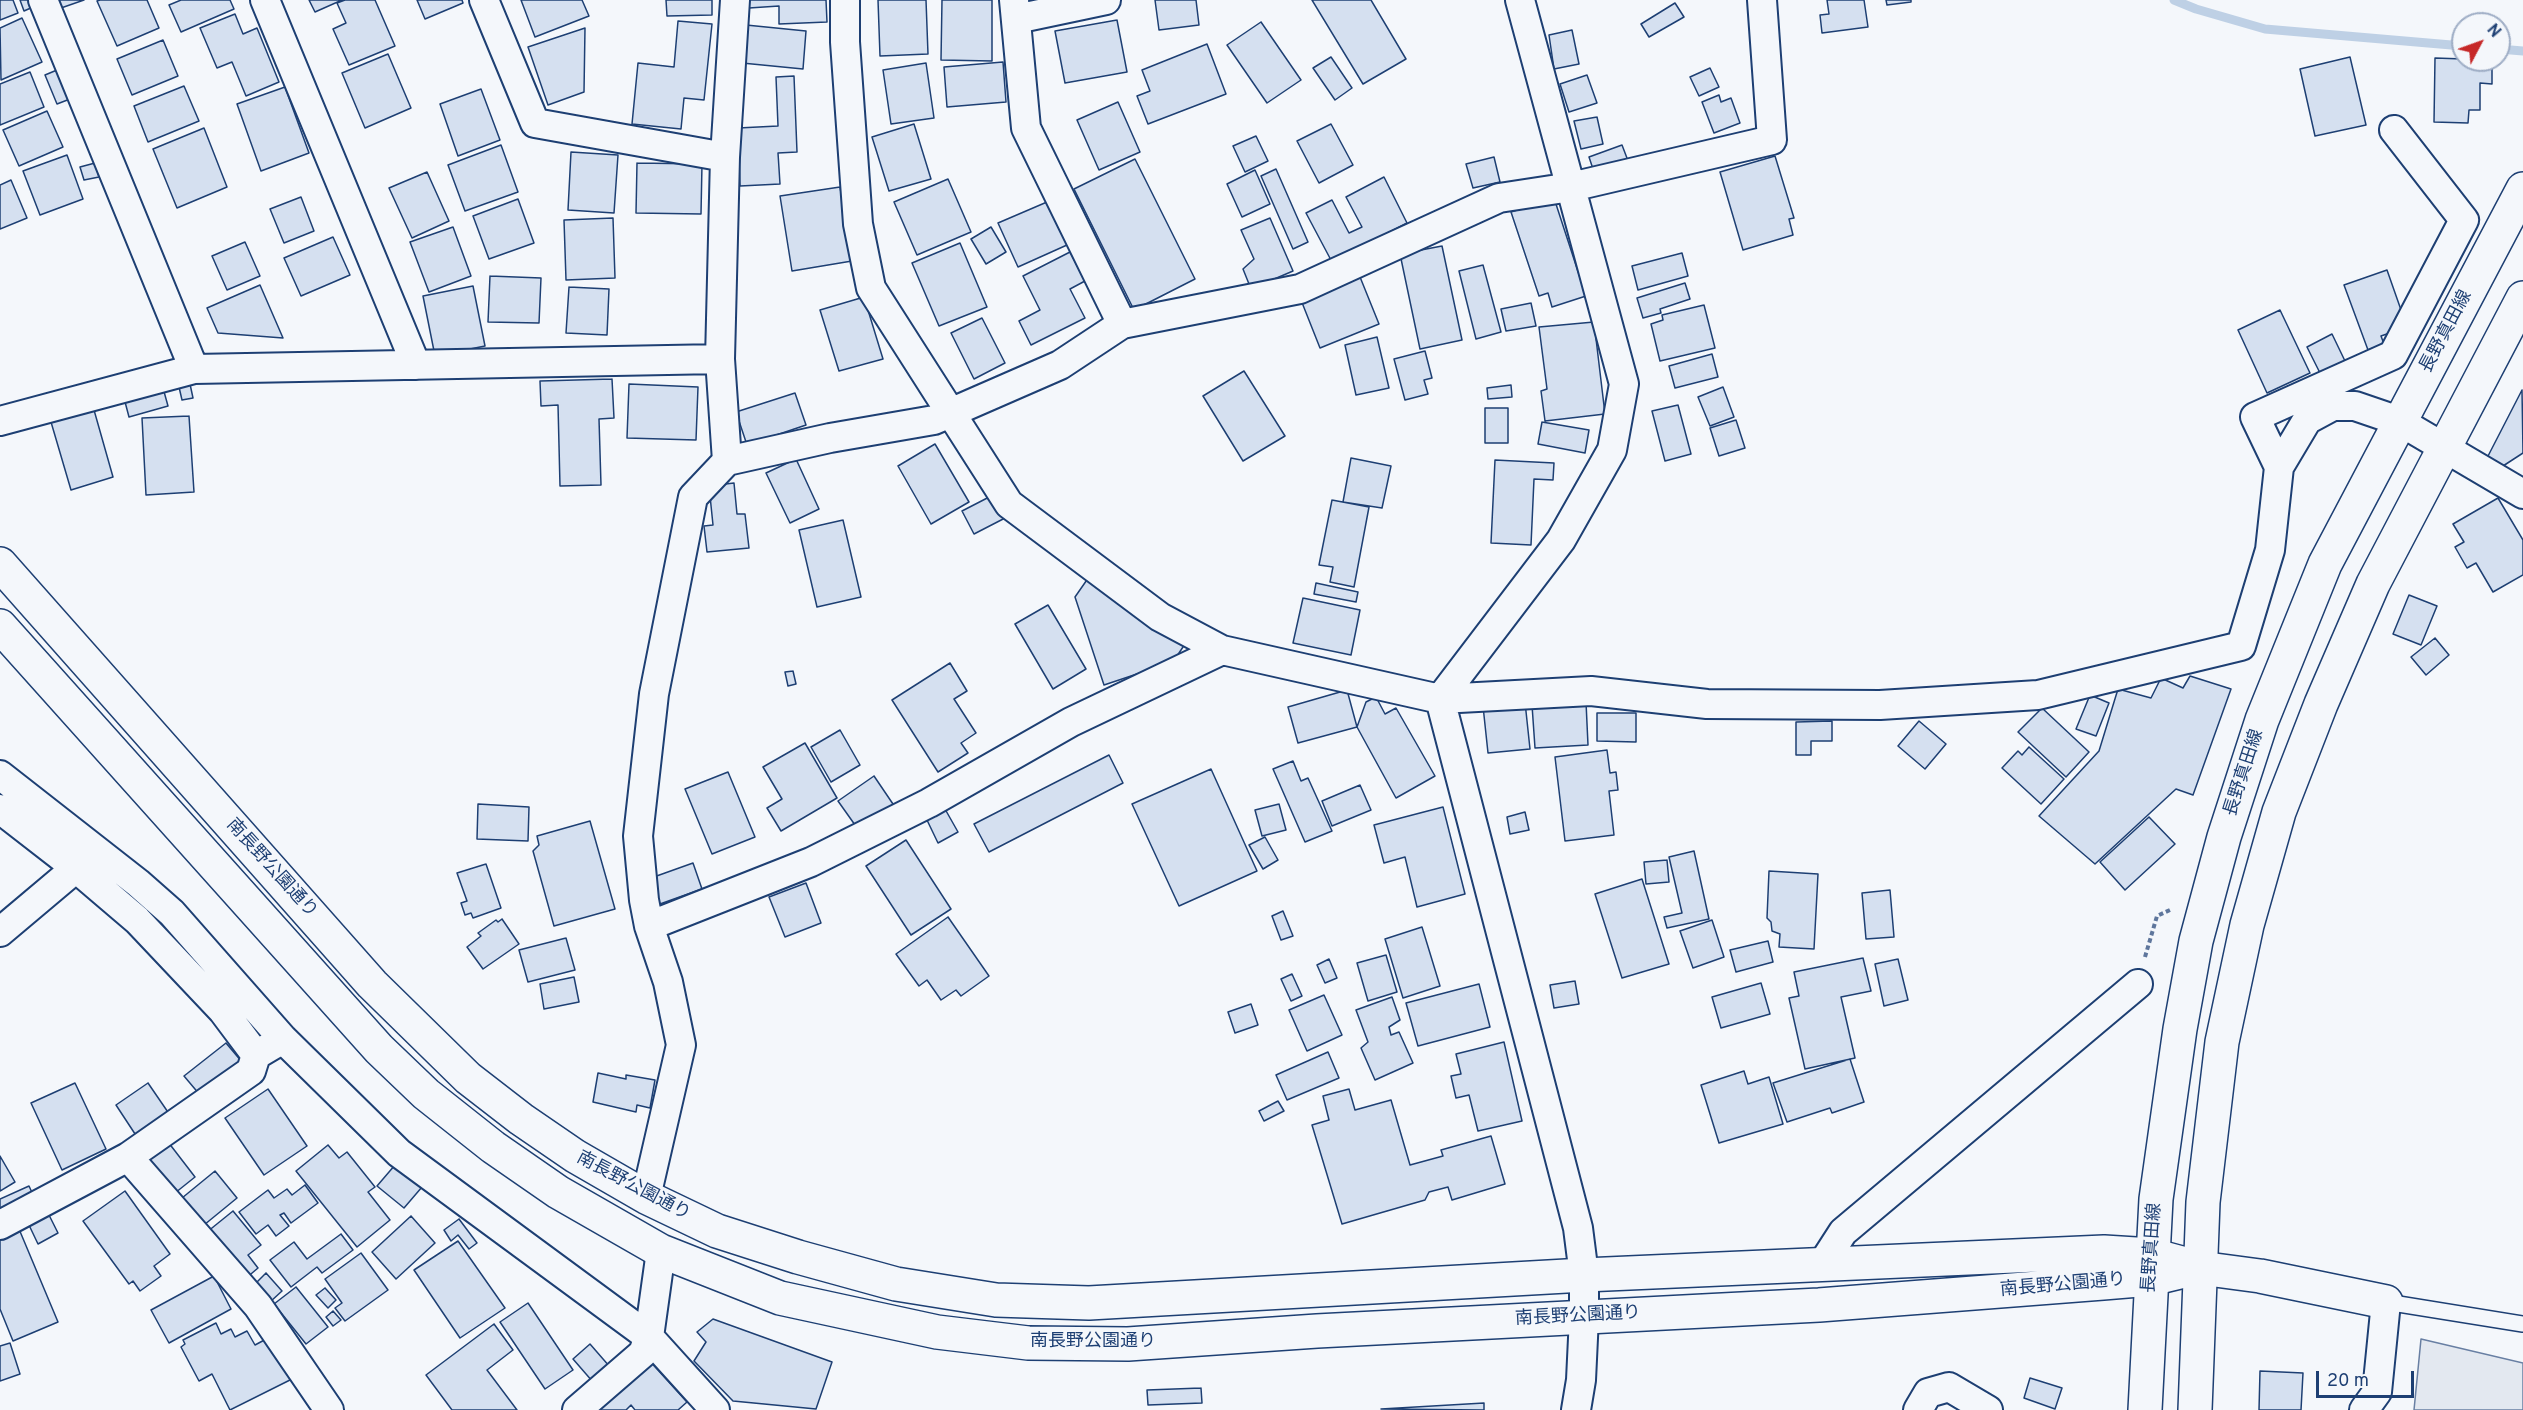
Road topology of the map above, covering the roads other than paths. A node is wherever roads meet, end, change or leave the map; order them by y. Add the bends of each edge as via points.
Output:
1 (43, 0) edge
2 (265, 0) edge
3 (484, 0) edge
4 (735, 0) edge
5 (845, 0) edge
6 (1106, 0) edge
7 (1520, 0) edge
8 (1762, 0) edge
9 (1015, 9) edge
10 (2394, 130) dead end
11 (725, 157) junction
12 (1571, 187) junction
13 (2523, 189) edge
14 (2464, 220) junction
15 (2496, 238) junction
16 (2523, 298) edge
17 (1122, 324) junction
18 (2393, 355) junction
19 (720, 359) junction
20 (416, 365) junction
21 (194, 369) junction
22 (2424, 373) junction
23 (2318, 401) junction
24 (951, 413) junction
25 (0, 421) edge
26 (2399, 421) junction
27 (2443, 447) junction
28 (728, 461) junction
29 (2279, 467) junction
30 (2522, 495) edge
31 (0, 564) edge
32 (0, 626) edge
33 (1222, 650) junction
34 (1440, 699) junction
35 (0, 775) edge
36 (0, 809) edge
37 (76, 868) junction
38 (649, 926) junction
39 (0, 932) edge
40 (2138, 984) road end
41 (283, 1039) junction
42 (256, 1055) junction
43 (128, 1157) junction
44 (646, 1197) junction
45 (0, 1225) edge
46 (661, 1251) junction
47 (1823, 1263) junction
48 (2151, 1267) junction
49 (2200, 1268) junction
50 (1584, 1275) junction
51 (2386, 1302) junction
52 (1584, 1317) junction
53 (2523, 1324) edge
54 (649, 1337) junction
55 (329, 1410) edge
56 (577, 1410) edge
57 (715, 1410) edge
58 (1576, 1410) edge
59 (1918, 1410) edge
60 (1988, 1410) edge
61 (2145, 1410) edge
62 (2195, 1410) edge
63 (2364, 1410) edge

1 - 21 street
2 - 20 street
3 - 11 street via 535,123
4 - 11 street
5 - 24 street via 858,224 871,288
6 - 9 street
7 - 12 street
8 - 12 street via 1772,140
9 - 17 street via 1026,128
10 - 14 street
11 - 19 street
12 - 17 street via 1499,198 1300,289
12 - 34 street via 1624,384 1612,450 1561,540
13 - 15 street, 長野真田線
14 - 15 street
14 - 18 street
15 - 22 street, 長野真田線
16 - 27 street
17 - 24 street via 1060,365
18 - 22 street
18 - 23 street
19 - 20 street
19 - 28 street
20 - 21 street
21 - 25 street
22 - 26 street, 長野真田線
23 - 26 street via 2355,406
23 - 29 street
23 - 29 street via 2255,417
24 - 28 street via 934,420
24 - 33 street via 1010,504 1160,617
26 - 27 street
26 - 48 street, 長野真田線 via 2325,564 2289,648 2224,837 2196,941 2180,1029 2156,1199
27 - 30 street
27 - 49 street via 2373,584 2279,812 2247,925 2222,1042 2211,1119
28 - 38 street via 693,496 654,694 638,836
29 - 34 street via 2270,550 2241,646 2038,695 1880,705 1707,704 1592,691
31 - 44 street, 南長野公園通り via 372,984 468,1078 575,1156
32 - 46 street, 南長野公園通り via 379,1049 426,1094 558,1192
33 - 34 street
33 - 38 street via 1071,722 928,803 811,862
34 - 50 street via 1578,1228
35 - 41 street via 172,913
36 - 37 street
37 - 39 street
37 - 42 street via 159,942 223,1011
38 - 44 street via 668,982 681,1045
40 - 47 street via 1843,1232
41 - 42 street
41 - 54 street via 399,1153
42 - 43 street via 251,1071
43 - 45 street
43 - 55 street via 258,1306
44 - 50 street, 南長野公園通り via 717,1231 798,1257 896,1284 996,1300 1089,1303
46 - 52 street, 南長野公園通り via 790,1300 937,1332 1028,1343 1128,1344
46 - 54 street
47 - 48 street, 南長野公園通り via 2104,1252
47 - 50 street, 南長野公園通り
48 - 49 street, 南長野公園通り
48 - 52 street, 南長野公園通り via 1831,1304
48 - 61 street, 長野真田線
49 - 51 street
49 - 62 street
50 - 52 street
51 - 53 lane
51 - 63 street via 2377,1392
52 - 58 street
54 - 56 street via 643,1353
54 - 57 street
59 - 60 street via 1928,1393 1949,1387

